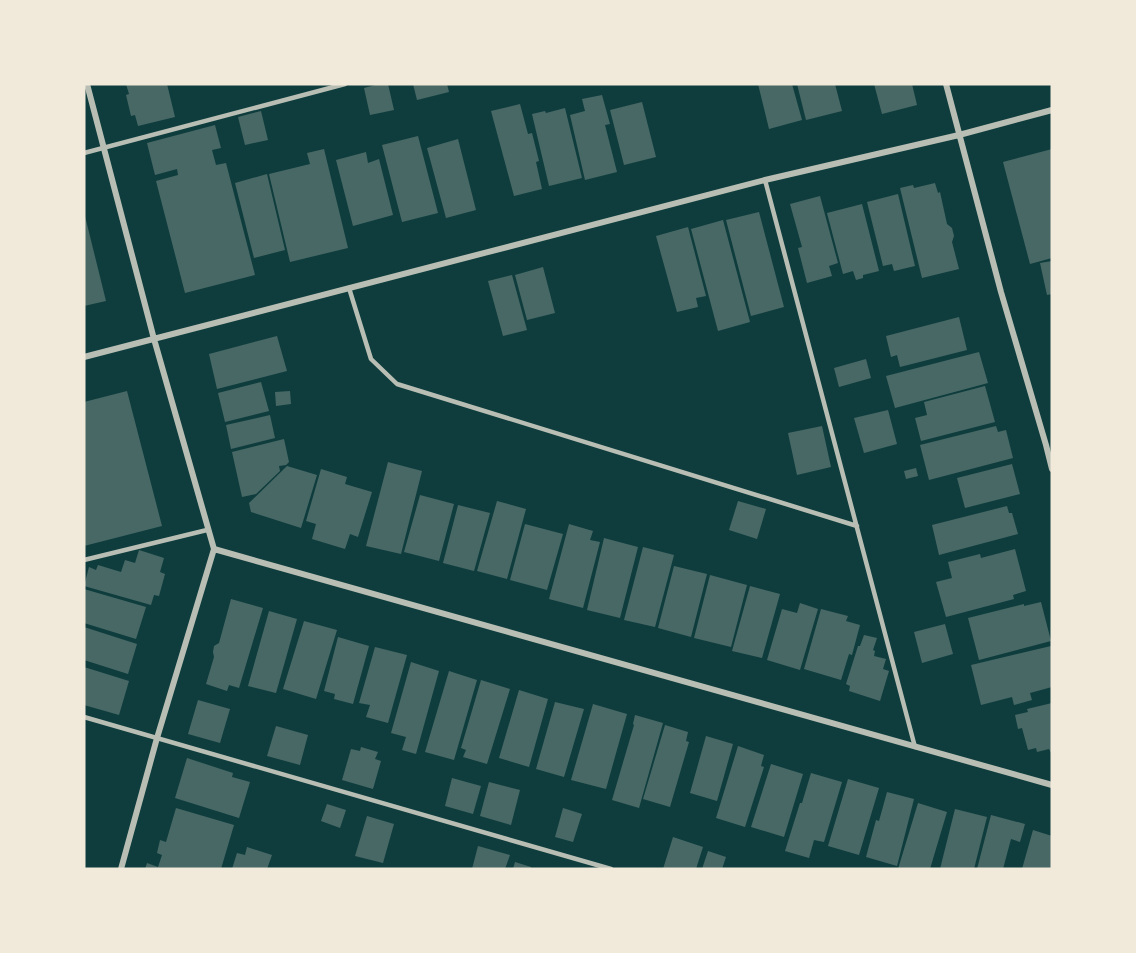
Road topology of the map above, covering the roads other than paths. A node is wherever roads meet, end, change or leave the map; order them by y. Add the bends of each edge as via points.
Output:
1 (87, 84) edge
2 (345, 84) edge
3 (946, 84) edge
4 (1052, 110) edge
5 (959, 135) junction
6 (105, 148) junction
7 (84, 153) edge
8 (765, 180) junction
9 (349, 288) junction
10 (154, 339) junction
11 (84, 357) edge
12 (1049, 444) edge
13 (1052, 469) edge
14 (856, 526) junction
15 (207, 530) junction
16 (214, 549) junction
17 (84, 560) edge
18 (84, 717) edge
19 (156, 738) junction
20 (915, 747) junction
21 (1052, 785) edge
22 (121, 869) edge
23 (611, 869) edge

1 - 6 street
2 - 6 lane
3 - 5 street
4 - 5 street
5 - 8 street
5 - 12 street via 1001,292
6 - 7 lane
6 - 10 street
8 - 9 street
8 - 14 lane
9 - 10 street
9 - 14 lane via 371,358 397,384
10 - 11 street
10 - 15 street
12 - 13 street
14 - 20 lane
15 - 16 street
15 - 17 lane
16 - 19 street
16 - 20 street
18 - 19 lane
19 - 22 street
19 - 23 lane
20 - 21 street

